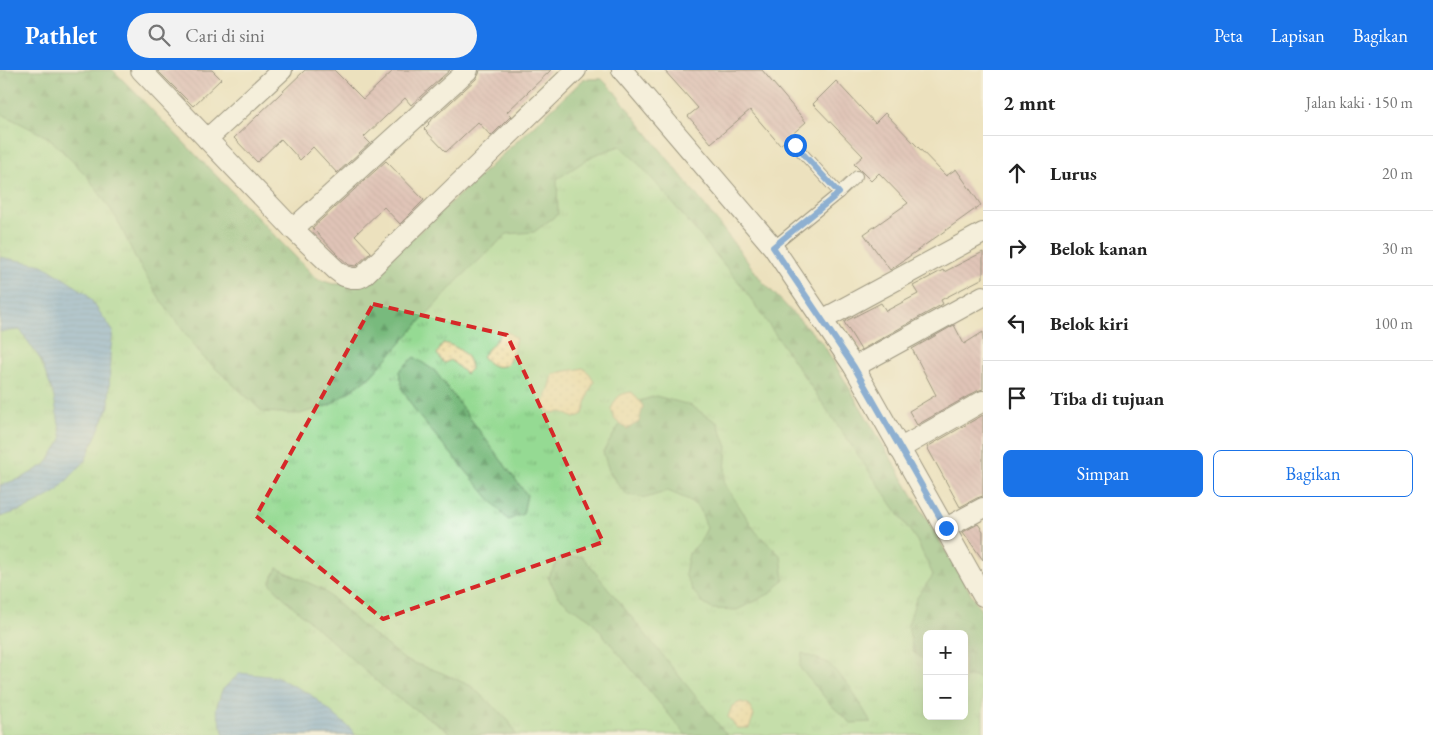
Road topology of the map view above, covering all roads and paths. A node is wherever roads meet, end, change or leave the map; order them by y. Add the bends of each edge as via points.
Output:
1 (141, 70) edge
2 (282, 70) edge
3 (468, 70) edge
4 (576, 70) edge
5 (622, 70) edge
6 (206, 139) junction
7 (795, 145) dead end
8 (857, 176) dead end
9 (839, 193) junction
10 (293, 229) junction
11 (983, 233) edge
12 (773, 247) junction
13 (983, 296) edge
14 (822, 320) junction
15 (854, 367) junction
16 (983, 401) edge
17 (900, 449) junction
18 (983, 508) edge
19 (946, 528) junction
20 (983, 596) edge

1 - 6 street
2 - 6 street
3 - 10 street
4 - 10 street via 363,276 344,276
5 - 12 street
6 - 10 street
7 - 9 lane
8 - 9 lane
9 - 12 lane
11 - 14 street
12 - 14 street
13 - 15 street
14 - 15 street
15 - 17 street
16 - 17 street
17 - 19 street
18 - 19 street
19 - 20 street

